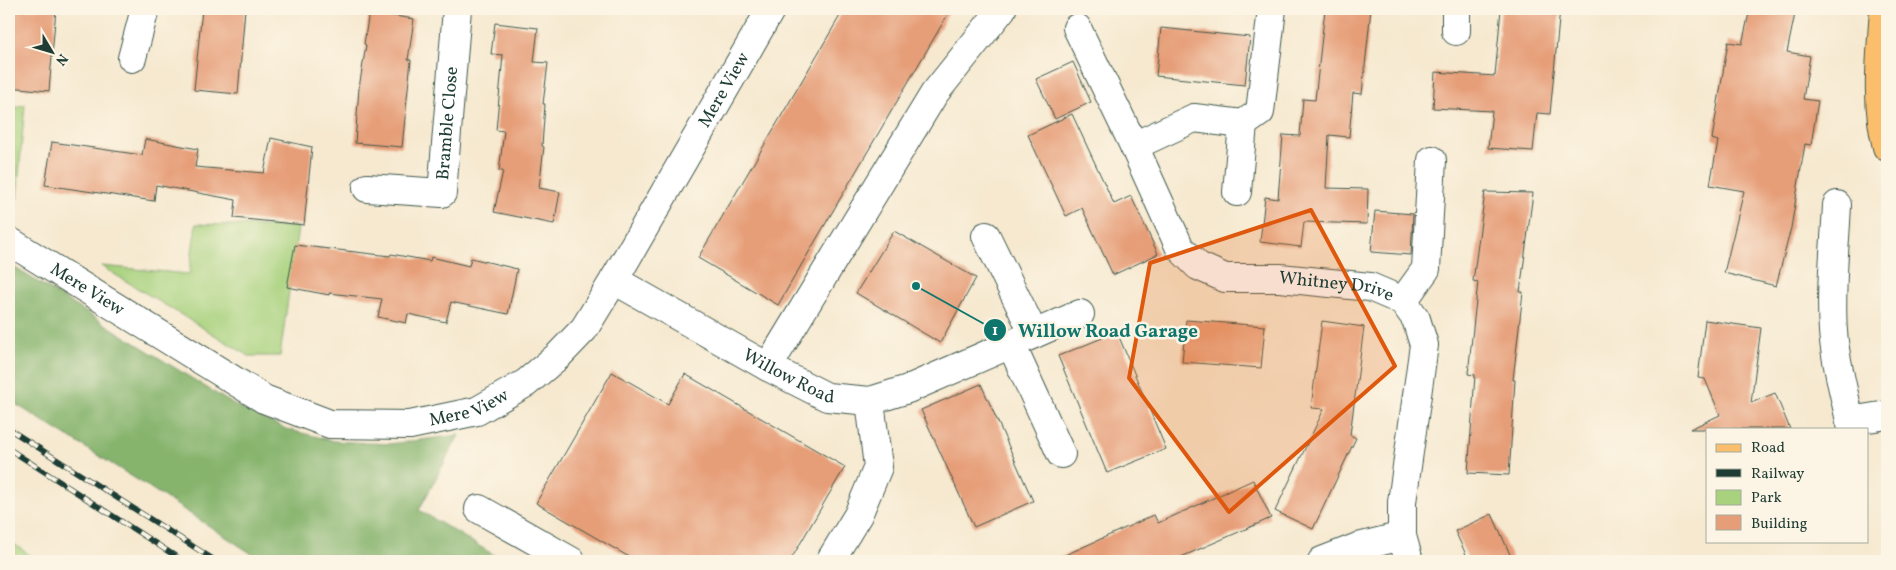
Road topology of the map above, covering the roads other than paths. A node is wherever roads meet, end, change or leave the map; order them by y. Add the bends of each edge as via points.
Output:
1 (144, 9) edge
2 (457, 9) edge
3 (771, 9) edge
4 (1002, 9) edge
5 (1272, 9) edge
6 (1884, 9) edge
7 (1078, 28) dead end
8 (132, 58) dead end
9 (1243, 124) junction
10 (1134, 146) junction
11 (1887, 147) edge
12 (1432, 160) dead end
13 (367, 188) dead end
14 (1237, 192) dead end
15 (1837, 205) dead end
16 (986, 236) dead end
17 (9, 241) edge
18 (614, 280) junction
19 (1403, 301) junction
20 (1080, 314) dead end
21 (1022, 339) junction
22 (768, 367) junction
23 (870, 402) junction
24 (1887, 415) edge
25 (1851, 425) edge
26 (1061, 454) dead end
27 (479, 509) dead end
28 (1406, 549) edge
29 (571, 561) edge
30 (830, 561) edge
31 (1322, 561) edge

1 - 8 street
2 - 13 street, Bramble Close via 442,193
3 - 18 street, Mere View
4 - 22 street via 934,94
5 - 9 street via 1260,112
6 - 11 main road via 1879,94
7 - 10 street, Whitney Drive
9 - 10 street via 1194,118
9 - 14 street
10 - 19 street, Whitney Drive via 1180,248 1198,266 1225,278 1280,278 1370,287
12 - 19 street via 1426,269
15 - 25 street via 1833,331
16 - 21 street
17 - 18 street, Mere View via 264,399 330,424 410,425 477,411 526,383 558,356 584,329
18 - 22 street, Willow Road
19 - 28 street, Whitney Drive via 1416,318 1424,345 1402,502
20 - 21 street, Willow Road
21 - 23 street, Willow Road via 908,389
21 - 26 street
22 - 23 street, Willow Road via 827,397
23 - 30 street via 878,467 858,515
24 - 25 street
27 - 29 street
28 - 31 street via 1358,547

